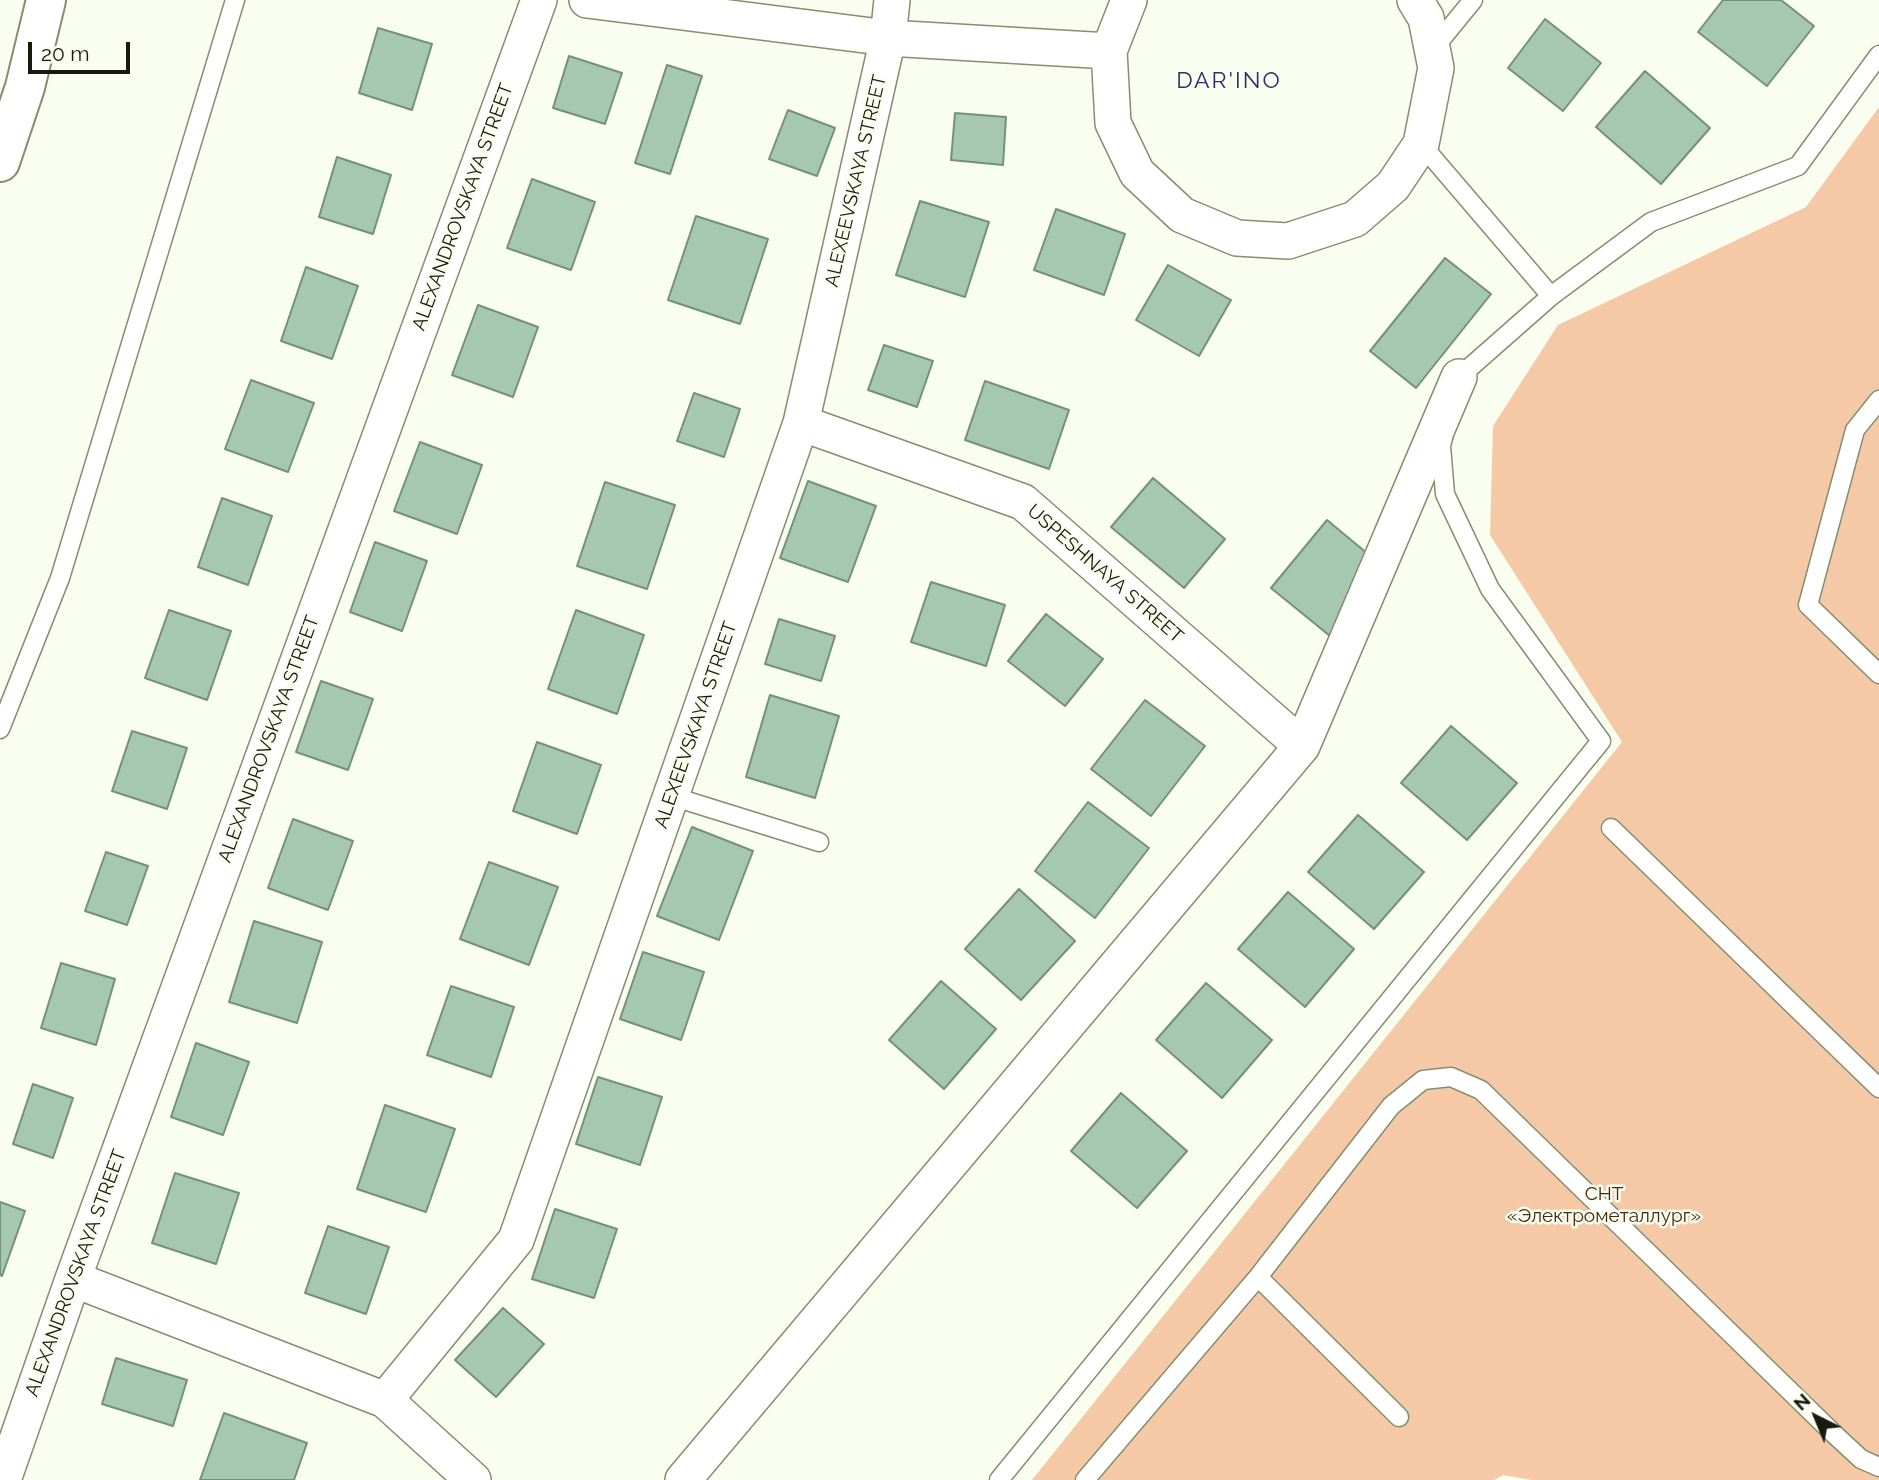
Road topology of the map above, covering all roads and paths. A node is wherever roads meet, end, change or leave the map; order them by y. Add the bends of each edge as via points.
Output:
1 (46, 0) edge
2 (235, 0) edge
3 (538, 0) edge
4 (587, 0) edge
5 (892, 0) edge
6 (1129, 0) edge
7 (1415, 0) edge
8 (1473, 0) edge
9 (888, 38) junction
10 (1432, 49) junction
11 (1109, 51) junction
12 (1879, 55) edge
13 (1421, 145) junction
14 (0, 162) edge
15 (1550, 296) junction
16 (1459, 377) junction
17 (1879, 400) edge
18 (801, 423) junction
19 (1879, 674) edge
20 (0, 729) edge
21 (1302, 746) junction
22 (671, 796) junction
23 (1611, 828) dead end
24 (819, 842) dead end
25 (1879, 1088) edge
26 (1258, 1277) junction
27 (73, 1279) junction
28 (385, 1399) junction
29 (1399, 1417) dead end
30 (1879, 1467) edge
31 (4, 1480) edge
32 (473, 1480) edge
33 (682, 1480) edge
34 (999, 1480) edge
35 (1085, 1480) edge

1 - 14 street via 25,88
2 - 20 lane via 60,578
3 - 27 street, ALEXANDROVSKAYA STREET
4 - 9 street
5 - 9 street, ALEXEEVSKAYA STREET
6 - 11 street
7 - 10 street via 1426,18
8 - 10 lane
9 - 11 street
9 - 18 street, ALEXEEVSKAYA STREET
10 - 13 street via 1436,68
11 - 13 street via 1114,123 1137,173 1182,215 1237,238 1289,241 1355,219 1393,186
12 - 15 lane via 1798,166 1651,222
13 - 15 lane
15 - 16 lane
16 - 21 street
16 - 34 lane via 1441,446 1446,494 1490,589 1601,741
17 - 19 lane via 1855,430 1808,605
18 - 21 street, USPESHNAYA STREET via 1023,502
18 - 22 street, ALEXEEVSKAYA STREET
21 - 33 street
22 - 24 lane
22 - 28 street, ALEXEEVSKAYA STREET via 516,1240
23 - 25 lane
26 - 29 lane
26 - 30 lane via 1391,1106 1423,1080 1451,1077 1481,1090 1834,1434 1861,1459
26 - 35 lane
27 - 28 street
27 - 31 street, ALEXANDROVSKAYA STREET
28 - 32 street

